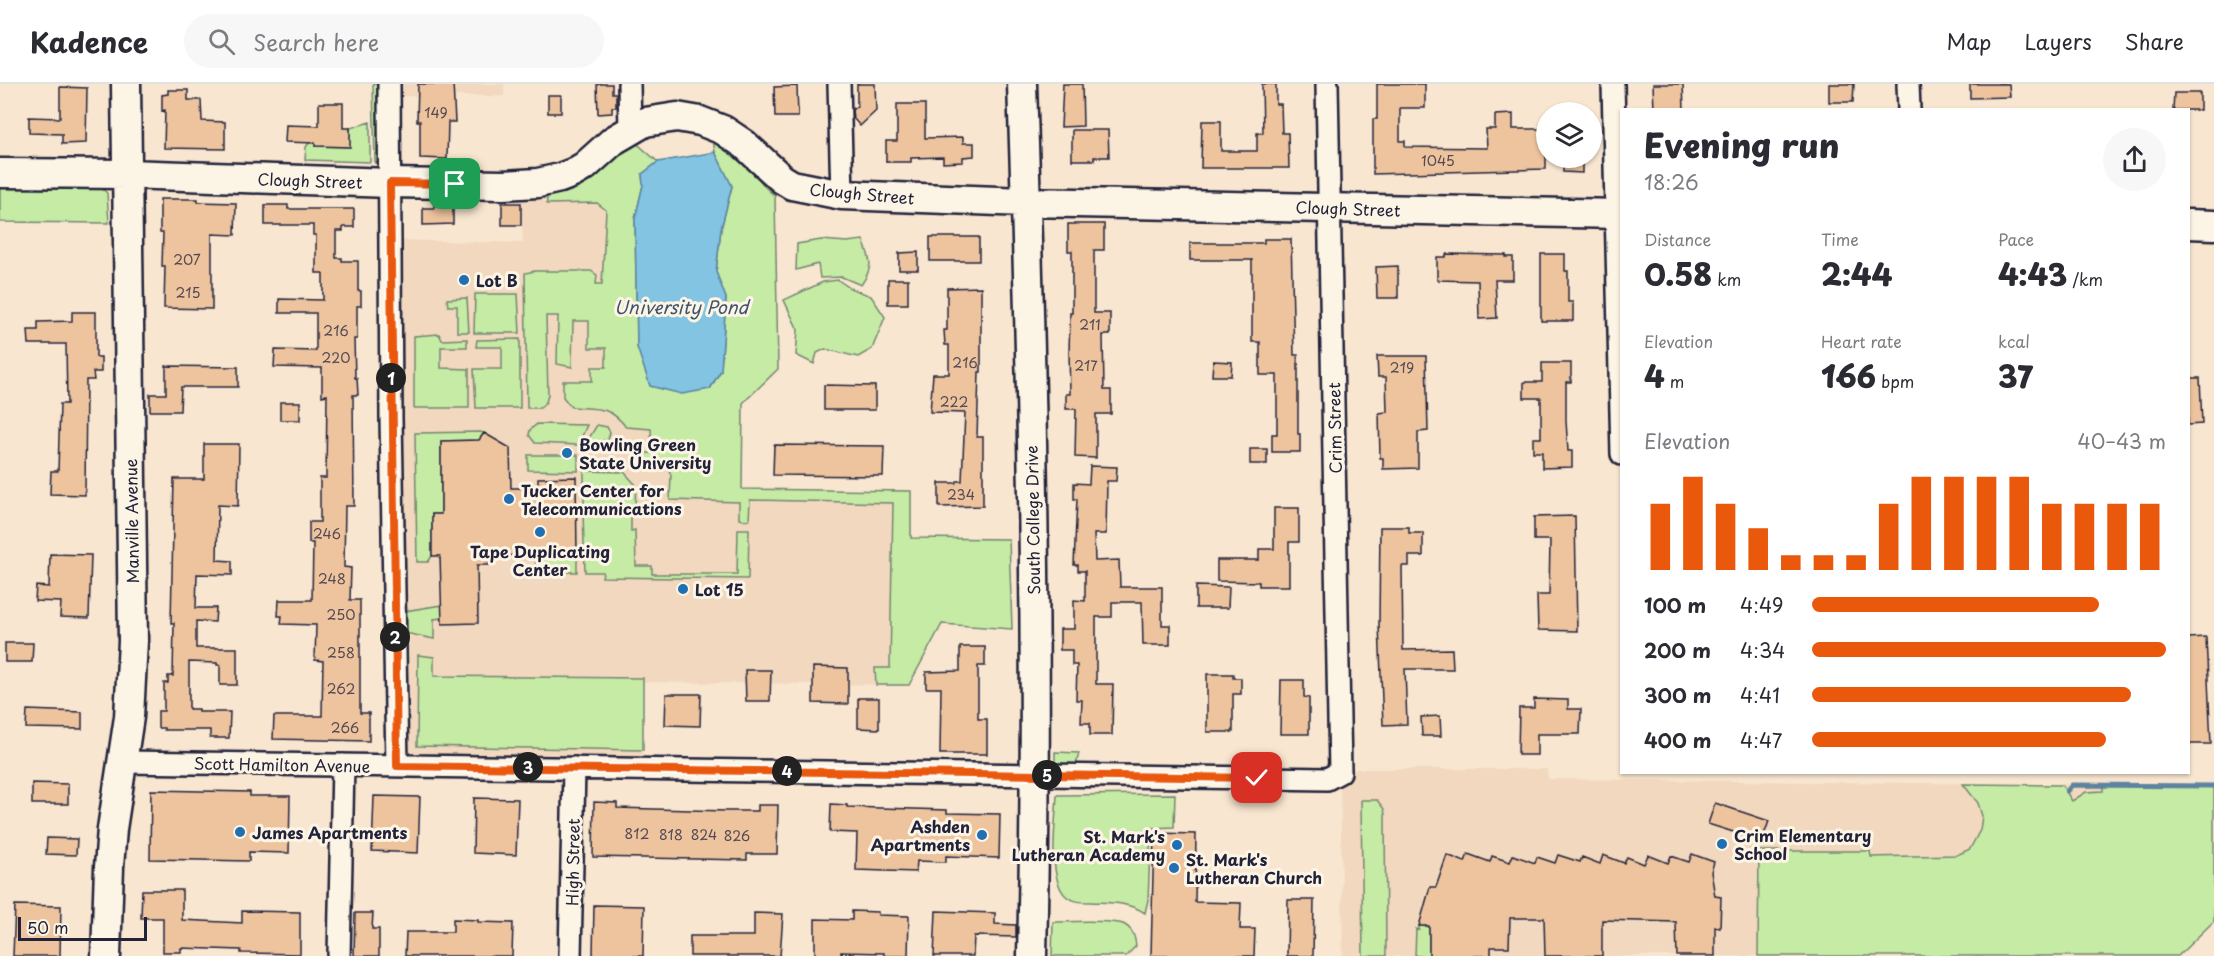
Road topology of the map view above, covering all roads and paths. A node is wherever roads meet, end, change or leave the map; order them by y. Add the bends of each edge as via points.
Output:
1 (126, 84) edge
2 (389, 84) edge
3 (629, 84) edge
4 (839, 84) edge
5 (1022, 84) edge
6 (1327, 84) edge
7 (1613, 84) edge
8 (1908, 84) edge
9 (1909, 108) edge
10 (630, 129) junction
11 (0, 173) edge
12 (127, 174) junction
13 (390, 183) junction
14 (842, 195) junction
15 (1026, 202) junction
16 (1329, 207) junction
17 (1618, 214) edge
18 (2190, 224) edge
19 (2214, 225) edge
20 (1620, 334) edge
21 (123, 762) junction
22 (343, 765) junction
23 (397, 766) junction
24 (574, 768) junction
25 (1340, 772) joint
26 (1035, 774) junction
27 (106, 956) edge
28 (339, 956) edge
29 (570, 956) edge
30 (1032, 956) edge

1 - 12 street, Manville Avenue
2 - 13 street
3 - 10 street
4 - 14 street
5 - 15 street, South College Drive
6 - 16 street, Crim Street
7 - 17 street
8 - 9 street
10 - 13 street, Clough Street via 585,166 538,183
10 - 14 street, Clough Street via 656,119 700,121 744,144 792,185
11 - 12 street, Clough Street
12 - 13 street, Clough Street
12 - 21 street, Manville Avenue via 133,641
13 - 23 street
14 - 15 street, Clough Street
15 - 16 street, Clough Street
15 - 26 street, South College Drive
16 - 17 street, Clough Street
16 - 25 street, Crim Street
17 - 20 street
18 - 19 street
21 - 22 street, Scott Hamilton Avenue
21 - 27 street, Manville Avenue via 112,829
22 - 23 street, Scott Hamilton Avenue
22 - 28 street
23 - 24 street, Scott Hamilton Avenue
24 - 26 street, Scott Hamilton Avenue
24 - 29 street, High Street
25 - 26 street, Scott Hamilton Avenue via 1327,778
26 - 30 street, South College Drive

